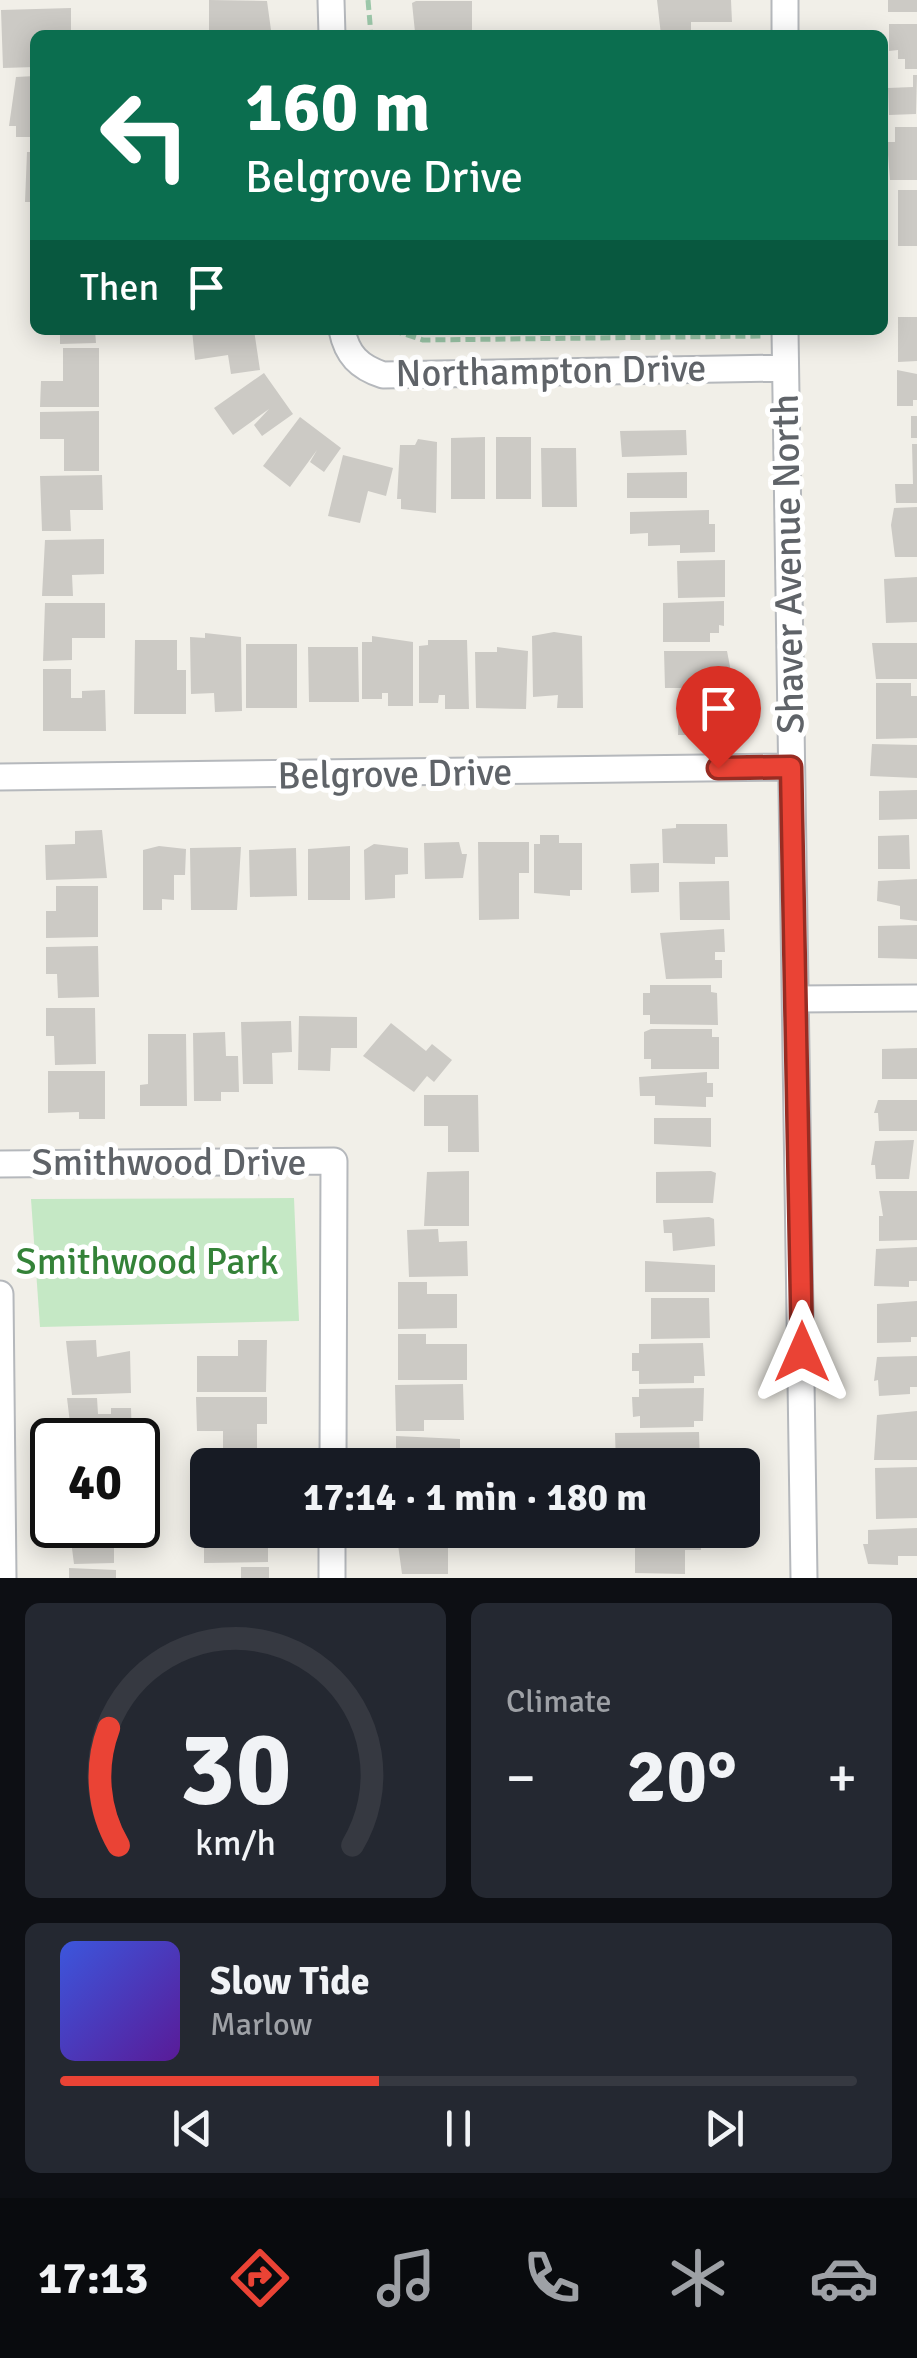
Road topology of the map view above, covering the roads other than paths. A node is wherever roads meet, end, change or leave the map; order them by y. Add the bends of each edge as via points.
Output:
1 (330, 0) edge
2 (785, 0) edge
3 (332, 30) edge
4 (785, 30) edge
5 (343, 335) edge
6 (775, 336) edge
7 (785, 368) junction
8 (791, 767) junction
9 (0, 778) edge
10 (917, 998) edge
11 (798, 999) junction
12 (0, 1164) edge
13 (0, 1294) edge
14 (333, 1448) edge
15 (332, 1548) edge
16 (3, 1578) edge
17 (332, 1578) edge
18 (804, 1578) edge

1 - 3 street
2 - 4 street
5 - 7 street, Northampton Drive via 362,368 383,375
6 - 7 street, Shaver Avenue North
7 - 8 street, Shaver Avenue North
8 - 9 street, Belgrove Drive
8 - 11 street, Shaver Avenue North
10 - 11 street
11 - 18 street, Shaver Avenue North
12 - 14 street, Smithwood Drive via 334,1161
13 - 16 street
15 - 17 street

